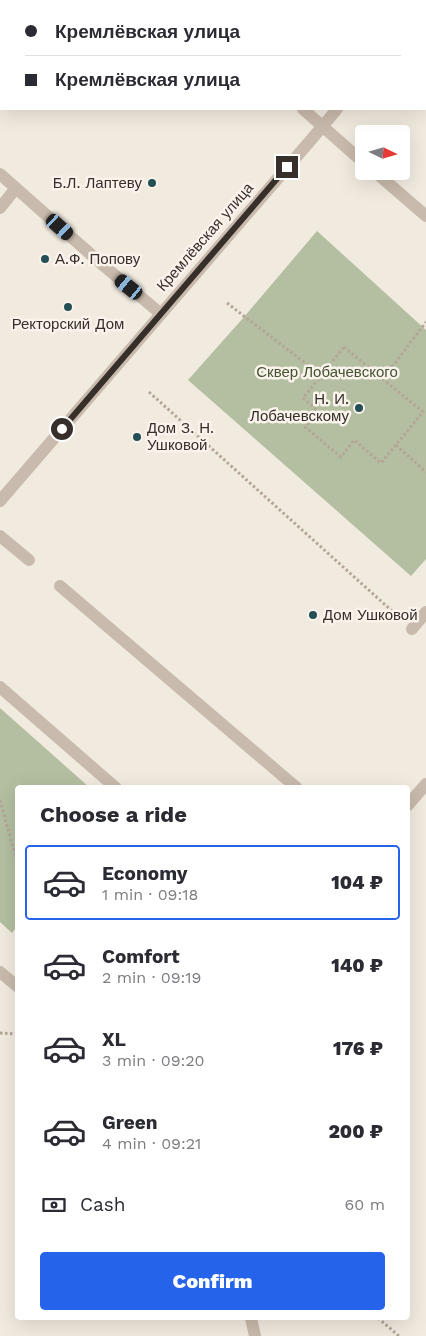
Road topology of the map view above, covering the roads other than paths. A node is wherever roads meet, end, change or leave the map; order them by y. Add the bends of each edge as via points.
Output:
1 (304, 110) edge
2 (336, 110) edge
3 (322, 126) junction
4 (355, 155) edge
5 (0, 174) edge
6 (384, 180) edge
7 (16, 188) junction
8 (0, 208) edge
9 (426, 216) edge
10 (161, 314) junction
11 (0, 501) edge
12 (0, 536) edge
13 (29, 560) dead end
14 (60, 586) dead end
15 (426, 612) edge
16 (412, 629) road end
17 (0, 688) edge
18 (426, 784) edge
19 (113, 785) edge
20 (293, 785) edge
21 (410, 803) edge
22 (0, 972) edge
23 (15, 984) edge
24 (251, 1320) edge
25 (254, 1336) edge

1 - 3 street
2 - 3 street, Кремлёвская улица
3 - 4 street
3 - 10 street, Кремлёвская улица
5 - 7 street
6 - 9 street
7 - 8 street
7 - 10 street
10 - 11 street, Кремлёвская улица
12 - 13 street
14 - 20 street
15 - 16 street
17 - 19 street
18 - 21 street
22 - 23 street
24 - 25 street

